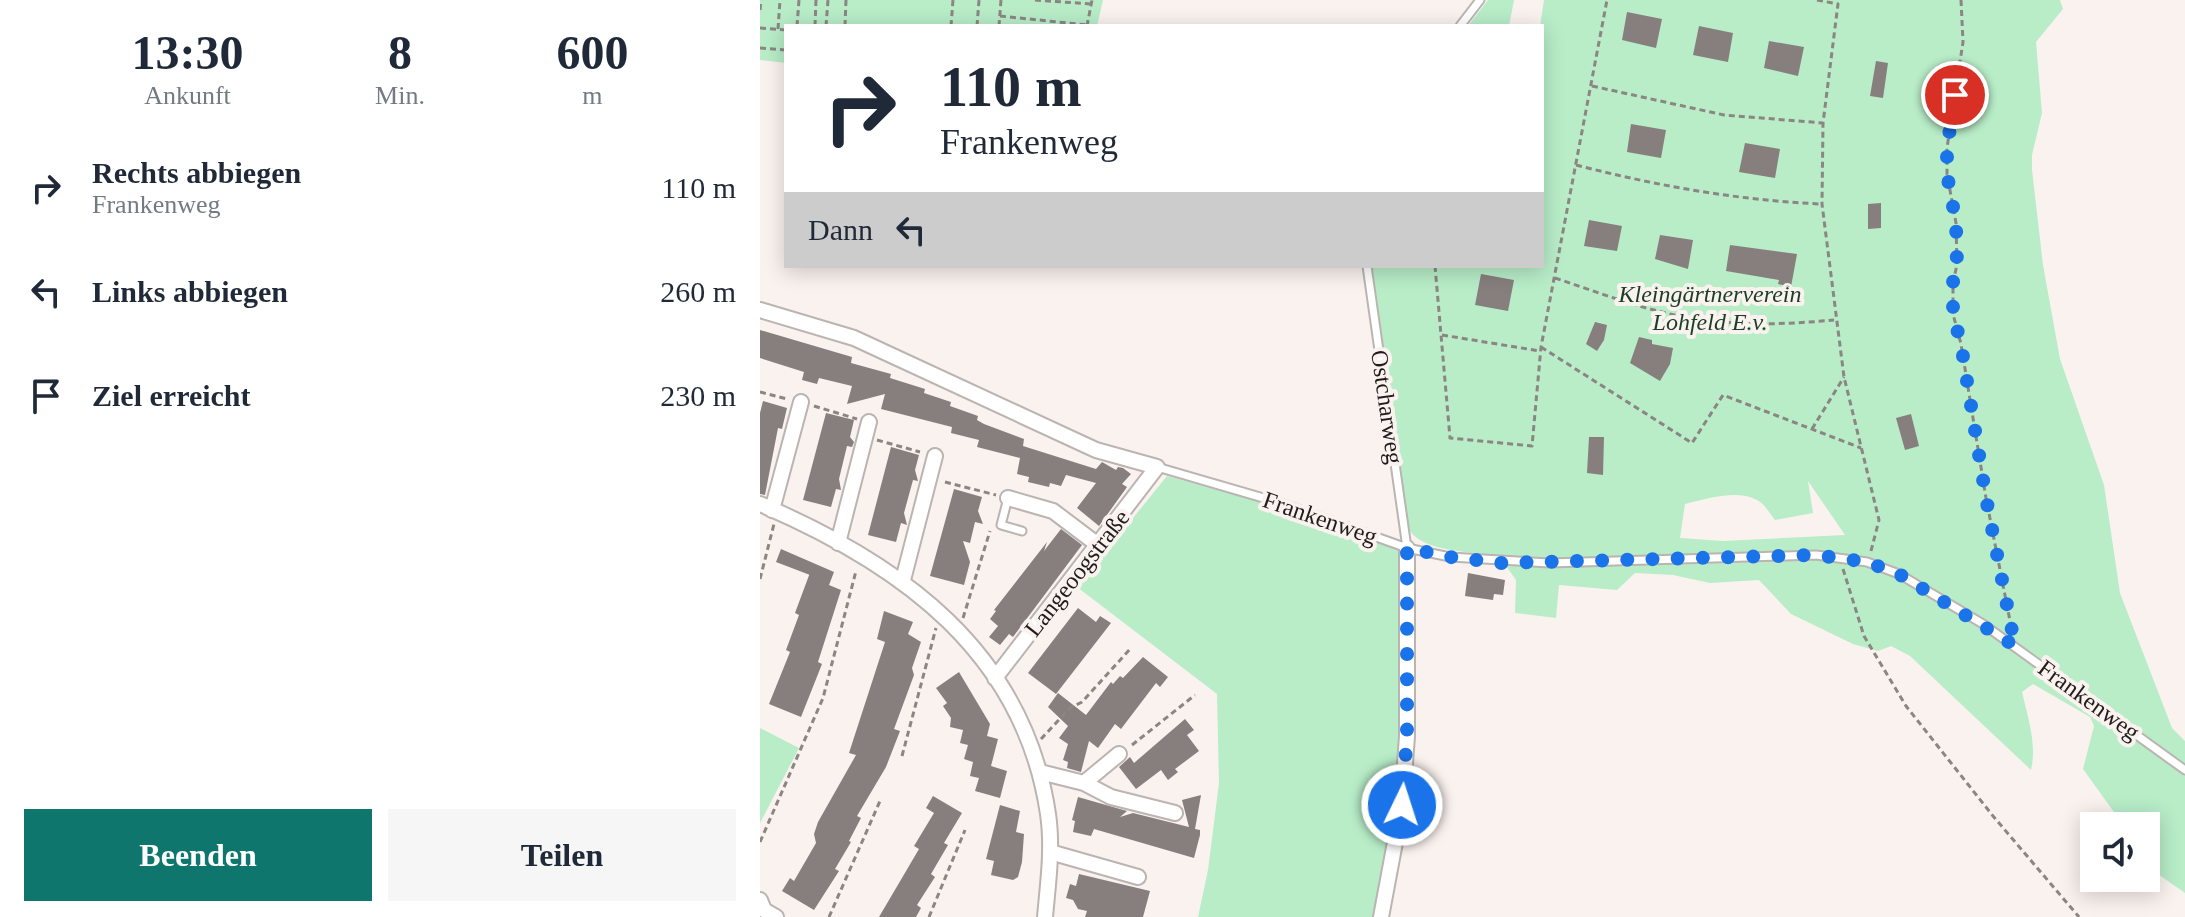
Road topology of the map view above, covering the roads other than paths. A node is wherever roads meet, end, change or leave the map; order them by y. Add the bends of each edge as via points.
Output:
1 (1480, 0) edge
2 (1462, 24) edge
3 (1367, 268) edge
4 (760, 310) edge
5 (801, 402) dead end
6 (867, 430) road end
7 (935, 456) road end
8 (1157, 467) junction
9 (1008, 498) joint
10 (770, 509) edge
11 (1022, 531) dead end
12 (838, 543) junction
13 (1098, 545) junction
14 (1407, 548) junction
15 (903, 580) junction
16 (995, 678) junction
17 (1119, 754) road end
18 (2185, 770) edge
19 (1040, 772) junction
20 (1084, 783) junction
21 (1175, 813) dead end
22 (1050, 852) junction
23 (1138, 877) dead end
24 (760, 900) edge
25 (776, 917) edge
26 (1045, 917) edge
27 (1381, 917) edge

1 - 2 lane
3 - 14 lane, Ostcharweg
4 - 8 street, Frankenweg via 854,338 1085,445
5 - 10 street
6 - 12 street
7 - 15 street
8 - 13 street, Langeoogstraße
8 - 14 lane, Frankenweg
9 - 11 lane via 1001,525
9 - 13 street via 1053,511
10 - 12 street
12 - 15 street
13 - 16 street, Langeoogstraße
14 - 18 lane, Frankenweg via 1501,563 1816,555 1867,562 1899,574 2015,646
14 - 27 street via 1405,763
15 - 16 street via 960,629
16 - 19 street
17 - 20 street
19 - 20 street
19 - 22 street
20 - 21 street via 1111,797
22 - 23 street
22 - 26 street
24 - 25 street

